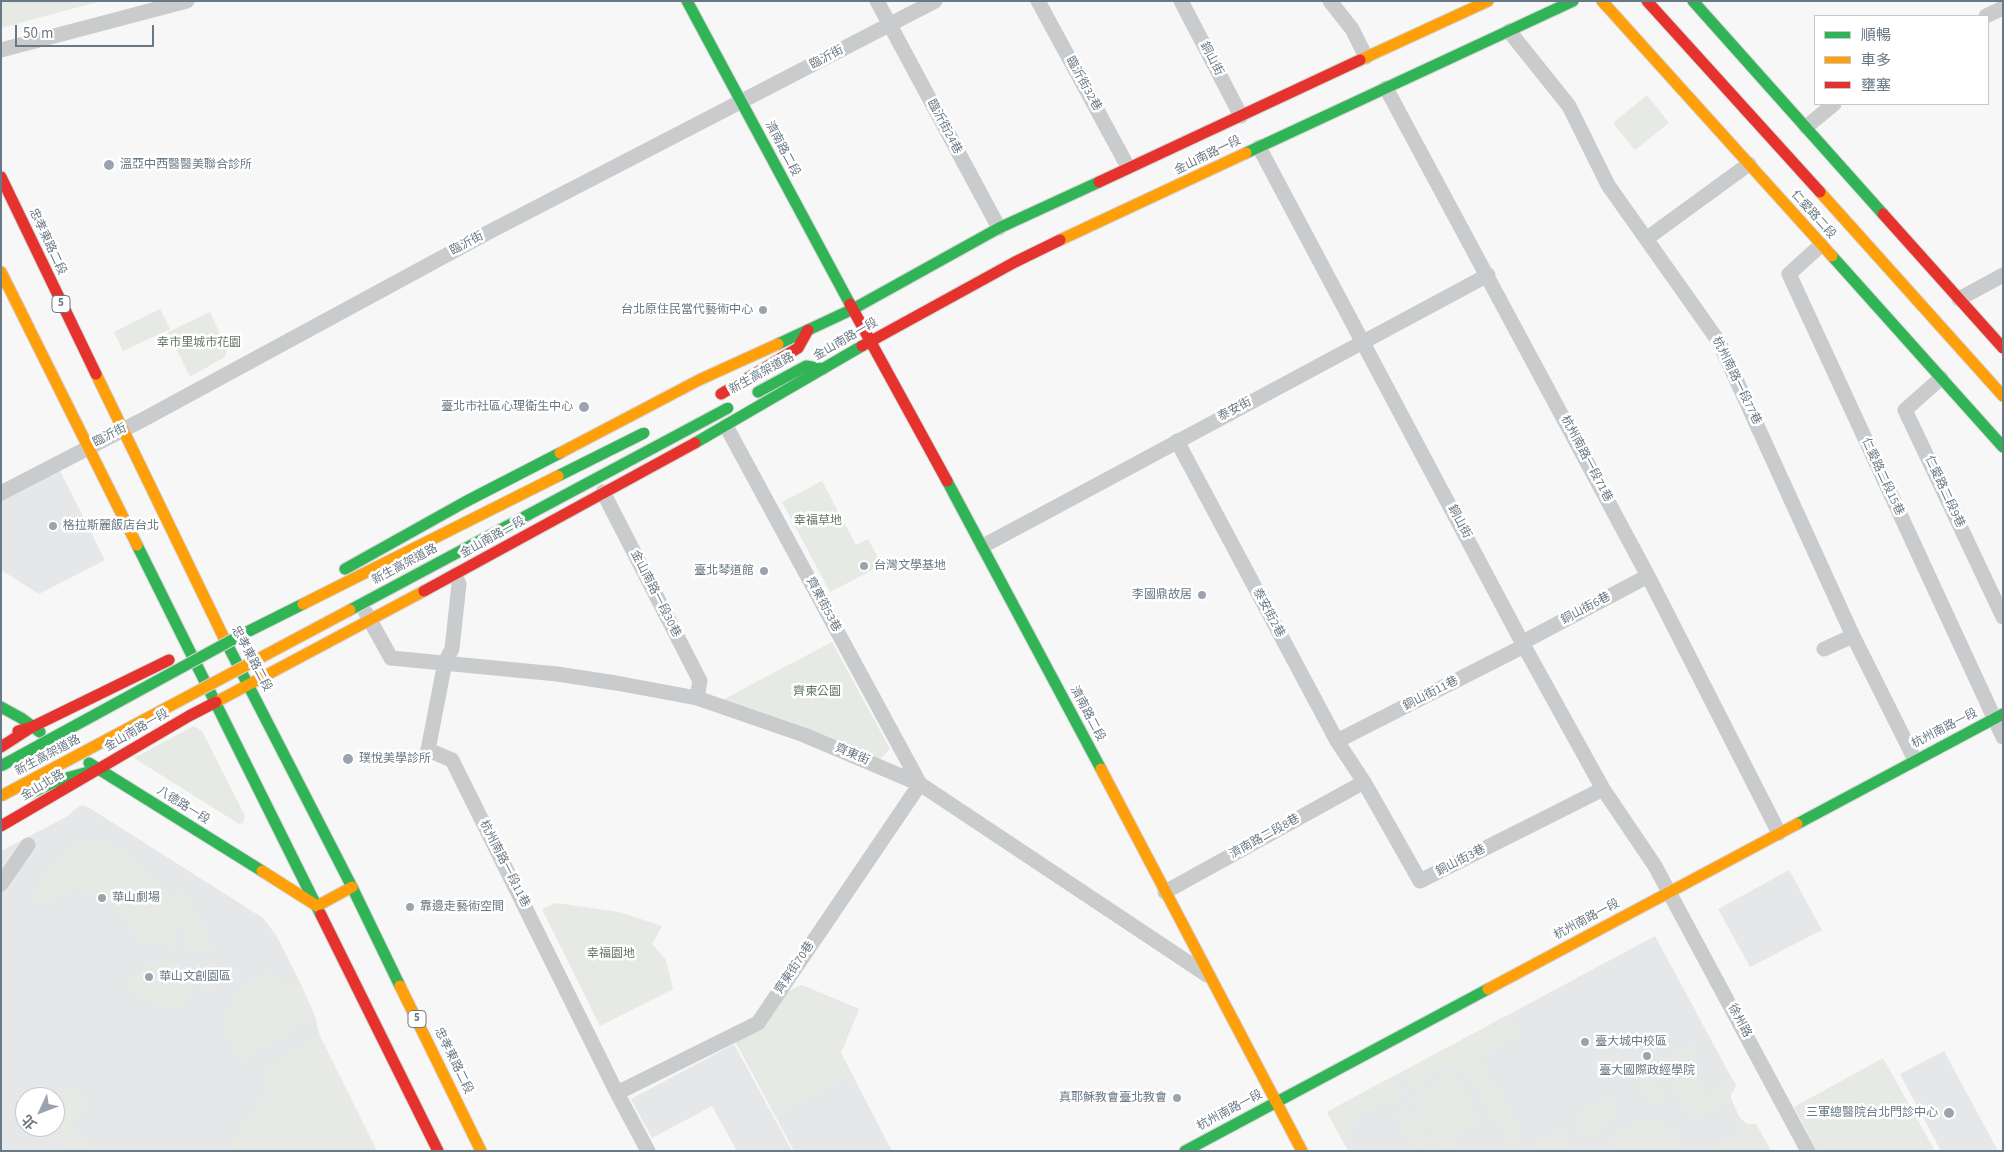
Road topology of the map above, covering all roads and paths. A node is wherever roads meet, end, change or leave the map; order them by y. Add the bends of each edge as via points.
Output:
1 (187, 1) edge
2 (687, 1) edge
3 (877, 1) edge
4 (935, 1) edge
5 (1038, 1) edge
6 (1181, 1) edge
7 (1330, 1) edge
8 (1573, 1) edge
9 (1602, 1) edge
10 (1648, 1) edge
11 (1693, 1) edge
12 (1484, 2) edge
13 (2003, 8) edge
14 (1988, 15) edge
15 (890, 25) junction
16 (1509, 31) junction
17 (1, 50) edge
18 (1366, 57) junction
19 (1386, 88) junction
20 (740, 101) junction
21 (1833, 105) edge
22 (1241, 116) junction
23 (1806, 127) junction
24 (1259, 147) junction
25 (1749, 164) junction
26 (1128, 168) junction
27 (1, 177) edge
28 (999, 228) junction
29 (1646, 239) junction
30 (1821, 245) junction
31 (1, 272) edge
32 (1488, 275) junction
33 (2003, 275) edge
34 (1959, 299) junction
35 (853, 309) junction
36 (808, 330) junction
37 (870, 341) junction
38 (1363, 342) junction
39 (2003, 348) edge
40 (823, 369) junction
41 (1940, 378) junction
42 (716, 396) dead end
43 (2003, 396) edge
44 (726, 426) junction
45 (650, 429) dead end
46 (122, 430) junction
47 (1177, 441) junction
48 (89, 447) junction
49 (2003, 447) edge
50 (603, 492) junction
51 (1, 493) edge
52 (982, 546) junction
53 (343, 570) joint
54 (454, 575) junction
55 (1648, 576) junction
56 (294, 595) dead end
57 (2003, 617) edge
58 (370, 620) junction
59 (221, 632) junction
60 (1853, 636) junction
61 (1524, 644) junction
62 (1824, 649) dead end
63 (189, 650) junction
64 (445, 662) junction
65 (249, 686) junction
66 (697, 698) junction
67 (215, 703) junction
68 (1, 707) edge
69 (1998, 717) edge
70 (32, 727) junction
71 (1, 736) edge
72 (2003, 737) edge
73 (1337, 742) junction
74 (1, 747) edge
75 (1914, 760) junction
76 (1, 766) edge
77 (99, 769) junction
78 (1364, 782) junction
79 (920, 784) junction
80 (1603, 789) junction
81 (1, 796) edge
82 (1, 808) edge
83 (1, 826) edge
84 (1779, 833) junction
85 (28, 845) dead end
86 (1, 884) edge
87 (352, 887) junction
88 (1165, 892) junction
89 (1669, 892) junction
90 (317, 906) junction
91 (1209, 976) junction
92 (617, 1093) junction
93 (1276, 1103) junction
94 (438, 1151) edge
95 (481, 1151) edge
96 (648, 1151) edge
97 (1185, 1151) edge
98 (1302, 1151) edge
99 (1808, 1151) edge

1 - 17 street
2 - 20 main road, 濟南路二段
3 - 15 street, 臨沂街24巷
4 - 15 street, 臨沂街
5 - 26 street, 臨沂街32巷
6 - 22 street, 銅山街
7 - 18 street via 1358,24
8 - 16 main road, 金山南路一段
9 - 25 main road, 仁愛路二段
10 - 43 main road, 仁愛路二段
11 - 23 main road
12 - 18 main road, 金山南路一段
13 - 14 street
15 - 20 street, 臨沂街
15 - 28 street, 臨沂街24巷
16 - 19 main road, 金山南路一段
16 - 29 street, 杭州南路一段77巷 via 1569,106 1608,185
18 - 22 main road, 金山南路一段
19 - 24 main road, 金山南路一段
19 - 32 street, 杭州南路一段71巷
20 - 35 main road, 濟南路二段
20 - 46 street, 臨沂街 via 488,232
21 - 23 street
22 - 26 main road, 金山南路一段
23 - 34 main road
24 - 37 main road, 金山南路一段 via 1016,262
24 - 38 street, 銅山街
25 - 29 street
25 - 30 main road, 仁愛路二段
26 - 28 main road, 金山南路一段
27 - 46 main road, 忠孝東路二段 / 5
28 - 35 main road, 金山南路一段
29 - 60 street, 杭州南路一段77巷 via 1720,342
30 - 41 main road, 仁愛路二段
30 - 69 street, 仁愛路二段15巷 via 1789,274
31 - 48 main road
32 - 38 street, 泰安街
32 - 55 street, 杭州南路一段71巷
33 - 34 street
34 - 39 main road
35 - 36 main road, 金山南路一段
35 - 37 main road, 濟南路二段
36 - 42 main road via 798,348
36 - 53 main road, 金山南路一段 via 699,380 465,502
37 - 40 main road, 金山南路一段
37 - 52 main road, 濟南路二段
38 - 47 street, 泰安街
38 - 61 street, 銅山街
40 - 44 main road, 金山南路一段
40 - 81 main road, 新生高架道路, bridge via 806,366
41 - 49 main road, 仁愛路二段
41 - 57 street, 仁愛路二段9巷 via 1905,410
44 - 50 main road, 金山南路一段
44 - 79 street, 齊東街53巷
45 - 76 main road, 新生高架道路, bridge via 241,635
46 - 48 street, 臨沂街
46 - 59 main road, 忠孝東路二段 / 5
47 - 52 street, 泰安街
47 - 73 street, 泰安街2巷
48 - 51 street, 臨沂街
48 - 63 main road
50 - 54 main road, 金山南路一段
50 - 66 street, 金山南路一段30巷 via 700,681
52 - 88 main road, 濟南路二段
53 - 58 street
54 - 58 main road, 金山南路一段
54 - 64 street, 杭州南路一段11巷 via 459,584 452,649
55 - 61 street, 銅山街6巷
55 - 84 street, 杭州南路一段71巷
56 - 59 main road
58 - 64 street, 齊東街 via 391,658
58 - 65 main road, 金山南路一段
59 - 63 main road
59 - 65 main road, 忠孝東路二段 / 5
60 - 62 street
60 - 75 street, 杭州南路一段77巷
61 - 73 street, 銅山街11巷
61 - 80 street, 銅山街
63 - 67 main road
63 - 70 main road
64 - 66 street, 齊東街 via 616,683
64 - 92 street, 杭州南路一段11巷 via 428,750 452,760
65 - 67 main road, 金山南路一段
65 - 87 main road, 忠孝東路二段 / 5
66 - 79 street, 齊東街 via 804,735
67 - 77 main road, 金山南路一段
67 - 90 main road
68 - 70 main road, 八德路一段
69 - 72 street
69 - 75 main road, 杭州南路一段
70 - 71 main road
70 - 74 main road
70 - 77 main road, 八德路一段
73 - 78 street, 泰安街2巷
75 - 84 main road, 杭州南路一段
77 - 82 main road via 56,781
77 - 83 main road, 金山北路
77 - 90 main road, 八德路一段
78 - 80 street, 銅山街3巷 via 1420,881
78 - 88 street, 濟南路二段8巷
79 - 91 street, 齊東街
79 - 92 street, 齊東街70巷 via 758,1023
80 - 89 street, 銅山街 via 1656,866
84 - 89 main road, 杭州南路一段
85 - 86 street
87 - 90 main road
87 - 95 main road, 忠孝東路二段 / 5
88 - 91 main road, 濟南路二段
89 - 93 main road, 杭州南路一段
89 - 99 street, 徐州路
90 - 94 main road
91 - 93 main road, 濟南路二段
92 - 96 street, 杭州南路一段11巷
93 - 97 main road, 杭州南路一段
93 - 98 main road, 濟南路二段

